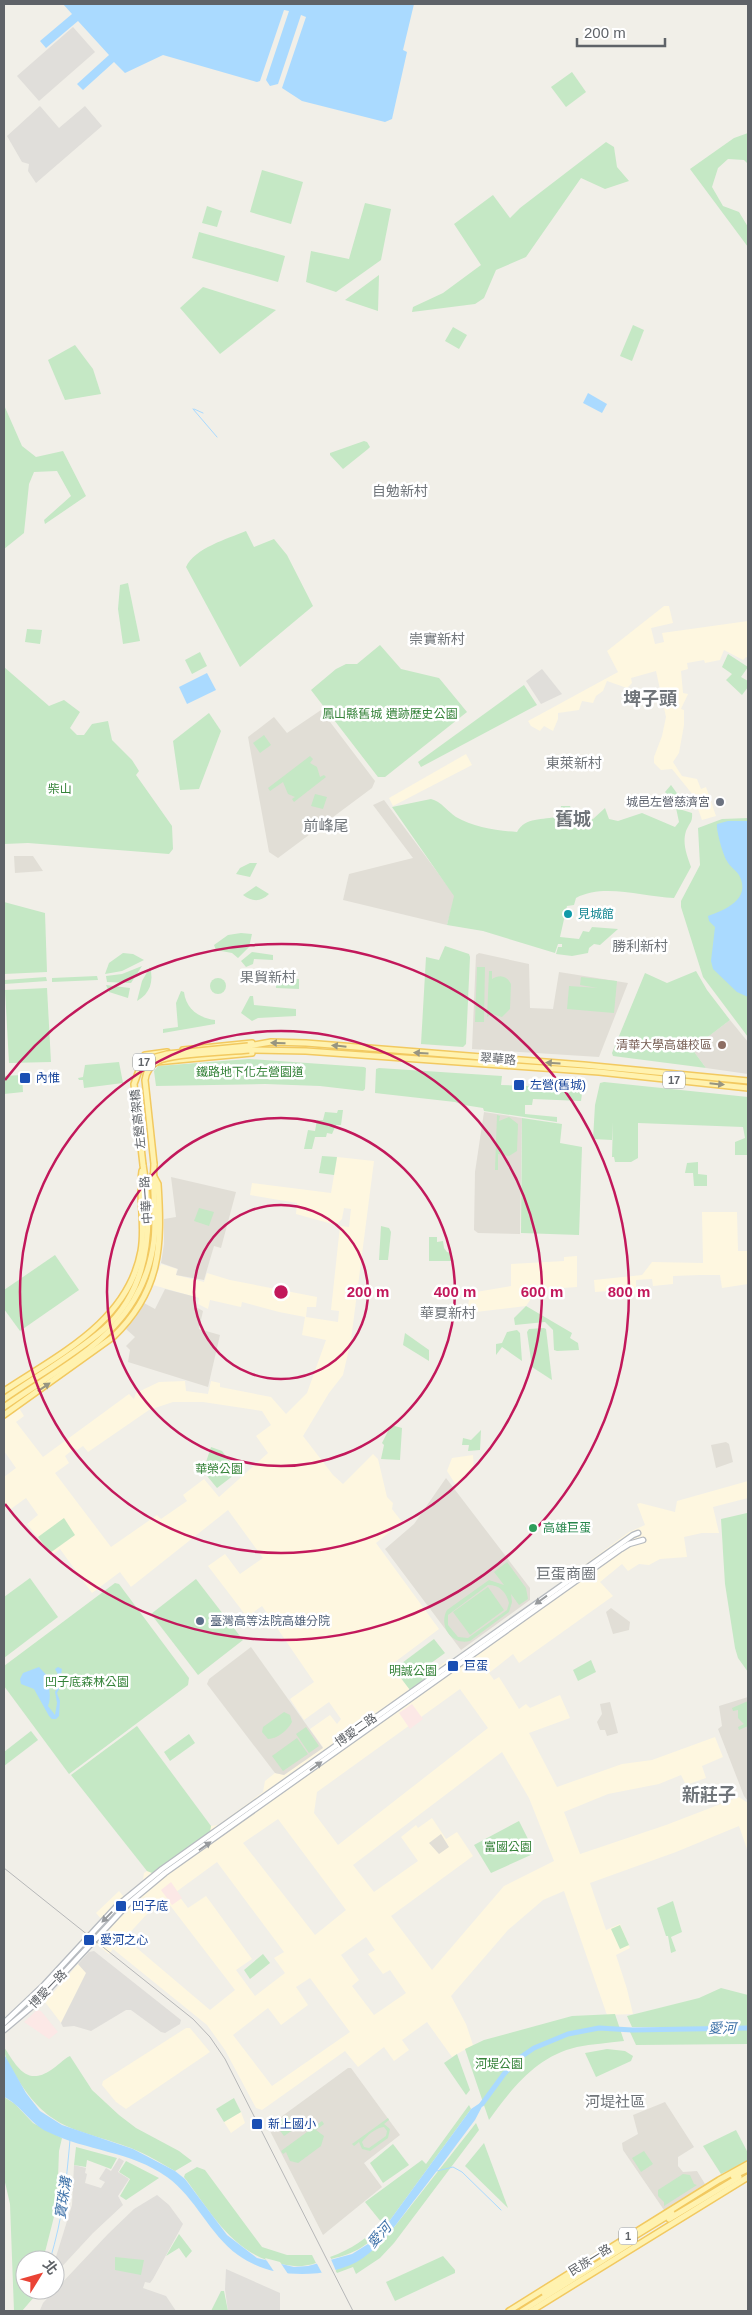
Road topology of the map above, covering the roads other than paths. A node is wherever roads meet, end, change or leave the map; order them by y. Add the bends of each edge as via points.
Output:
1 (255, 1043) junction
2 (248, 1048) junction
3 (260, 1050) junction
4 (145, 1055) dead end
5 (146, 1063) dead end
6 (748, 1081) edge
7 (748, 1088) edge
8 (154, 1164) joint
9 (143, 1165) junction
10 (153, 1175) junction
11 (4, 1391) edge
12 (4, 1399) edge
13 (4, 1408) edge
14 (4, 1415) edge
15 (638, 1533) dead end
16 (643, 1540) dead end
17 (84, 1940) joint
18 (90, 1945) joint
19 (4, 2023) edge
20 (4, 2030) edge
21 (748, 2164) edge
22 (748, 2171) edge
23 (748, 2177) edge
24 (600, 2260) junction
25 (509, 2311) edge
26 (515, 2311) edge
27 (522, 2311) edge
28 (531, 2311) edge

1 - 2 main road, 翠華路 / 17
1 - 4 main road
6 -> 1 main road, 翠華路 / 17 via 306,1043
2 - 3 main road, 翠華路 / 17
2 - 8 main road, 左營高架橋 / 17, bridge via 170,1057 150,1068 145,1084
2 - 9 main road, 左營高架橋 / 17, bridge via 167,1054 141,1065 134,1084
3 - 5 main road
3 -> 7 main road, 翠華路 / 17 via 599,1072
8 - 10 main road, 中華一路 / 17
9 - 11 main road, 中華一路 / 17 via 140,1186 142,1248 125,1294 110,1315 91,1332
9 - 12 main road, 中華一路 / 17 via 147,1248 129,1298 114,1319 99,1332
10 - 13 main road, 中華一路 / 17 via 154,1238 148,1270 134,1302 106,1335
14 -> 10 main road, 中華一路 / 17 via 113,1337 140,1305 160,1251 158,1184
15 -> 17 main road, 博愛二路 via 168,1864 126,1898
18 -> 16 main road, 博愛二路 via 129,1904 165,1873 621,1549
17 - 19 main road, 博愛一路
18 - 20 main road, 博愛一路 via 36,2003
21 - 24 main road, 民族一路 / 1
22 - 24 main road, 民族一路 / 1 via 721,2183
23 - 24 main road, 民族一路 / 1
24 - 25 main road, 民族一路 / 1
24 - 26 main road, 民族一路 / 1
24 - 27 main road, 民族一路 / 1
24 - 28 main road, 民族一路 / 1

